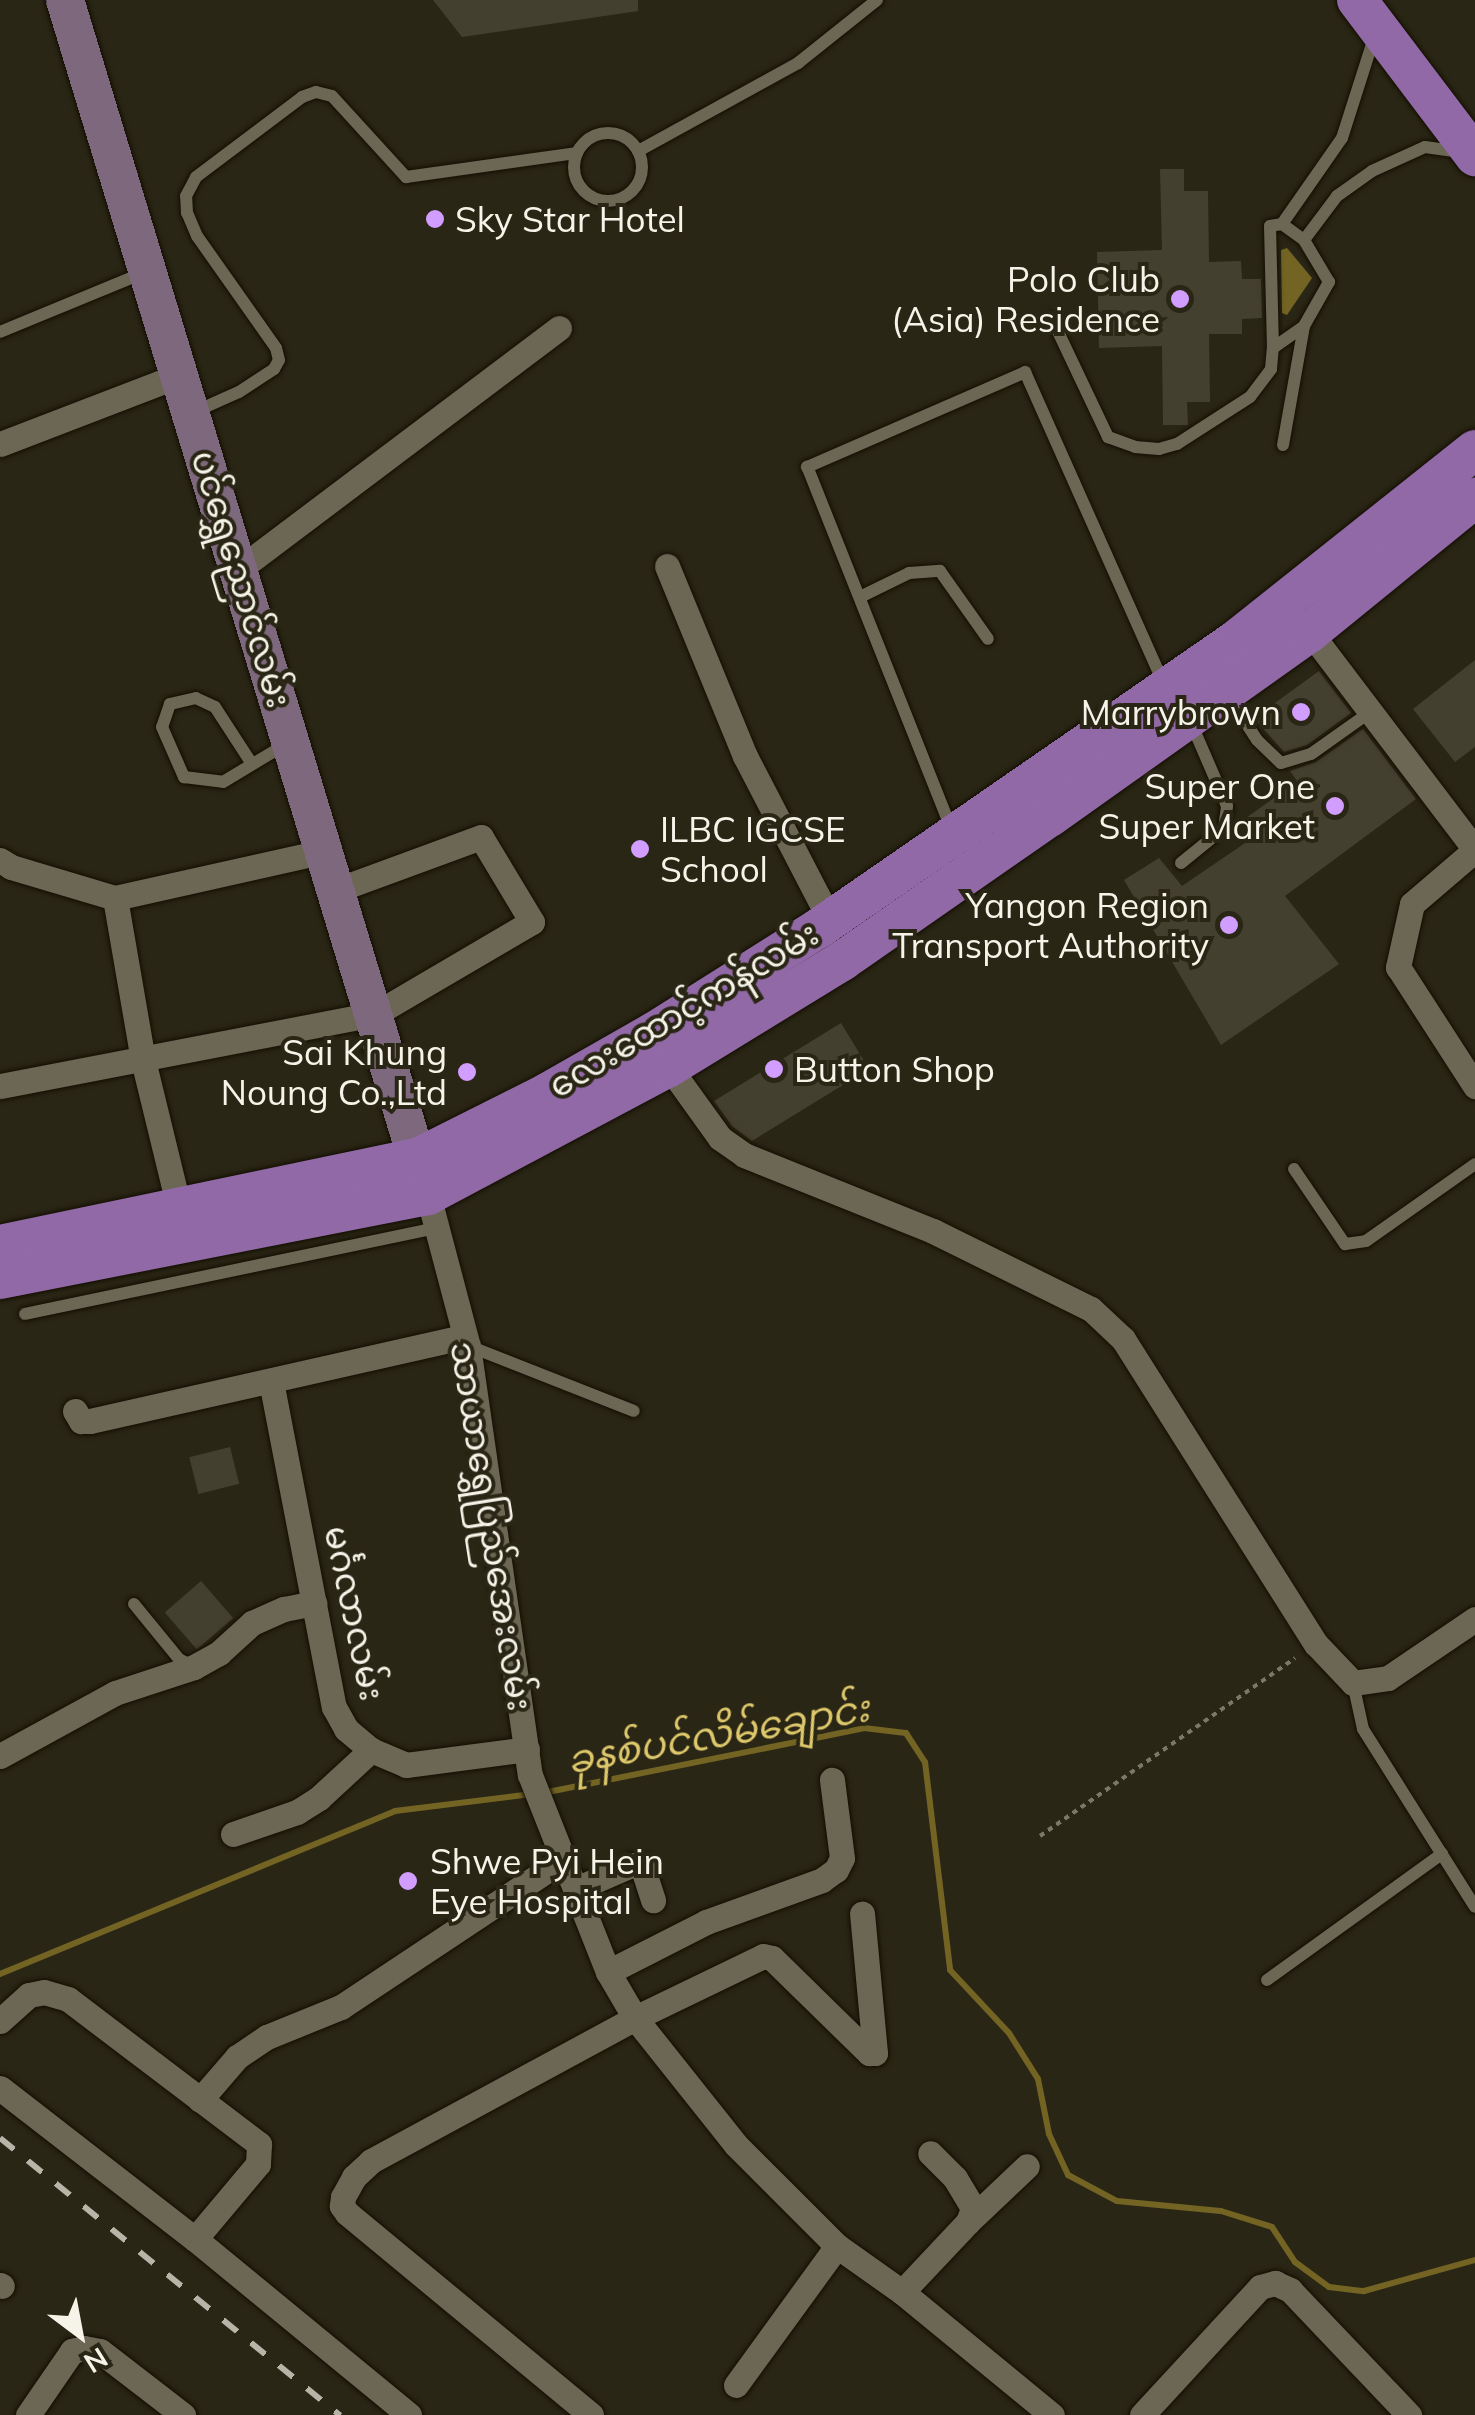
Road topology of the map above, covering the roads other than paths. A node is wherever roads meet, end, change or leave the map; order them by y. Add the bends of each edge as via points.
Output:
1 (65, 0) edge
2 (876, 0) edge
3 (1367, 13) edge
4 (638, 150) junction
5 (577, 153) junction
6 (1474, 155) edge
7 (1282, 224) junction
8 (1304, 240) junction
9 (150, 270) junction
10 (1052, 320) dead end
11 (1304, 326) junction
12 (560, 328) dead end
13 (0, 332) edge
14 (1273, 348) junction
15 (180, 375) junction
16 (192, 413) junction
17 (0, 444) edge
18 (1283, 445) dead end
19 (1469, 464) edge
20 (667, 566) dead end
21 (238, 570) junction
22 (860, 597) junction
23 (1299, 617) junction
24 (988, 639) dead end
25 (1202, 683) junction
26 (1370, 712) junction
27 (292, 741) junction
28 (252, 764) junction
29 (954, 835) junction
30 (325, 851) junction
31 (0, 860) edge
32 (1181, 863) dead end
33 (337, 890) junction
34 (115, 898) junction
35 (824, 924) junction
36 (842, 961) junction
37 (375, 1014) junction
38 (143, 1060) junction
39 (670, 1067) junction
40 (0, 1086) edge
41 (1475, 1086) edge
42 (1475, 1164) edge
43 (1294, 1169) dead end
44 (428, 1193) junction
45 (164, 1223) junction
46 (1, 1268) edge
47 (25, 1314) dead end
48 (466, 1341) junction
49 (271, 1381) junction
50 (75, 1411) dead end
51 (634, 1411) dead end
52 (314, 1603) junction
53 (134, 1604) dead end
54 (1475, 1619) edge
55 (194, 1667) junction
56 (1353, 1684) junction
57 (371, 1750) junction
58 (0, 1756) edge
59 (529, 1762) junction
60 (832, 1780) dead end
61 (233, 1834) dead end
62 (1442, 1854) junction
63 (561, 1861) junction
64 (576, 1889) junction
65 (653, 1900) dead end
66 (1475, 1907) edge
67 (862, 1914) dead end
68 (608, 1972) junction
69 (1267, 1980) dead end
70 (634, 2018) junction
71 (0, 2021) edge
72 (0, 2088) edge
73 (200, 2100) junction
74 (930, 2152) dead end
75 (1027, 2166) dead end
76 (968, 2222) junction
77 (195, 2239) junction
78 (837, 2246) junction
79 (902, 2292) junction
80 (736, 2385) dead end
81 (28, 2415) edge
82 (183, 2415) edge
83 (409, 2415) edge
84 (591, 2415) edge
85 (1052, 2415) edge
86 (1142, 2415) edge
87 (1409, 2415) edge

1 - 9 street, ပင်ရွှေညောင်လမ်း
2 - 4 lane via 798,63
3 - 6 main road
3 - 7 lane via 1342,138
4 - 5 lane via 622,136 601,134
4 - 5 lane via 639,181 614,200 594,198 578,184
5 - 16 lane via 406,177 332,96 302,97 196,177 186,196 197,236 279,360 239,392
6 - 8 lane via 1425,147 1372,171 1337,196
7 - 8 lane
7 - 14 lane via 1270,226
8 - 11 lane via 1330,282
9 - 13 lane
9 - 15 street, ပင်ရွှေညောင်လမ်း
10 - 14 lane via 1108,437 1134,448 1177,444 1250,397 1271,369
11 - 14 lane
11 - 18 lane
12 - 21 street
15 - 16 street, ပင်ရွှေညောင်လမ်း
15 - 17 street
16 - 21 street, ပင်ရွှေညောင်လမ်း
19 - 23 main road, လေးထောင့်ကန်လမ်း
20 - 35 street
21 - 27 street, ပင်ရွှေညောင်လမ်း
22 - 24 lane via 909,573 940,572
22 - 25 lane via 807,467 1026,372
22 - 29 lane
23 - 25 main road, လေးထောင့်ကန်လမ်း
23 - 26 street
25 - 26 lane via 1281,762 1311,754
25 - 29 main road, လေးထောင့်ကန်လမ်း
25 - 32 lane via 1227,806 1224,828
25 - 36 main road, လေးထောင့်ကန်လမ်း
26 - 41 street via 1474,850 1412,904 1398,967
27 - 28 lane
27 - 30 street, ပင်ရွှေညောင်လမ်း
28 - 28 lane via 215,707 196,698 170,704 162,727 184,777 223,782
29 - 35 main road, လေးထောင့်ကန်လမ်း
30 - 33 street, ပင်ရွှေညောင်လမ်း
30 - 34 street
31 - 34 street
33 - 37 street, ပင်ရွှေညောင်လမ်း
33 - 37 street via 481,837 532,922
34 - 38 street
35 - 36 main road
35 - 44 main road, လေးထောင့်ကန်လမ်း via 654,1032
36 - 39 main road, လေးထောင့်ကန်လမ်း
37 - 38 street
37 - 44 street, ပင်ရွှေညောင်လမ်း
38 - 40 street
38 - 45 street
39 - 44 main road, လေးထောင့်ကန်လမ်း
39 - 56 street via 720,1138 744,1154 933,1232 1091,1310 1123,1339 1316,1644
42 - 43 lane via 1366,1241 1345,1244
44 - 45 main road, လေးထောင့်ကန်လမ်း
44 - 47 lane
44 - 48 street, သာယာရွှေပြည်အေးလမ်း
45 - 46 main road, လေးထောင့်ကန်လမ်း
48 - 49 street
48 - 51 lane
48 - 59 street, သာယာရွှေပြည်အေးလမ်း
49 - 50 street via 90,1422 81,1422
49 - 52 street, မင်္ဂလာလမ်း
52 - 55 street via 252,1623
52 - 57 street, မင်္ဂလာလမ်း via 334,1706 346,1729
53 - 55 lane via 179,1659
54 - 56 street via 1388,1678
55 - 58 street via 115,1693
56 - 62 lane via 1364,1729
57 - 59 street, မင်္ဂလာလမ်း via 406,1764
57 - 61 street via 308,1805
59 - 63 street, သာယာရွှေပြည်အေးလမ်း
60 - 68 street via 842,1858 836,1870 706,1922
62 - 66 lane
62 - 69 lane
63 - 64 street, သာယာရွှေပြည်အေးလမ်း
63 - 73 street via 341,2008 267,2037 236,2057
64 - 65 street via 642,1866
64 - 68 street, သာယာရွှေပြည်အေးလမ်း
67 - 70 street via 875,2053 772,1958
68 - 70 street, သာယာရွှေပြည်အေးလမ်း
70 - 78 street, သာယာရွှေပြည်အေးလမ်း via 736,2144
70 - 84 street via 372,2161 354,2177 342,2206
71 - 73 street via 29,1995 68,1999
72 - 77 street
73 - 77 street via 259,2144 261,2155
74 - 76 street via 973,2208
75 - 76 street
76 - 79 street
77 - 83 street
78 - 79 street, သာယာရွှေပြည်အေးလမ်း
78 - 80 street
79 - 85 street, သာယာရွှေပြည်အေးလမ်း
81 - 82 street via 72,2351 100,2351
86 - 87 street via 1260,2287 1275,2283 1290,2290

